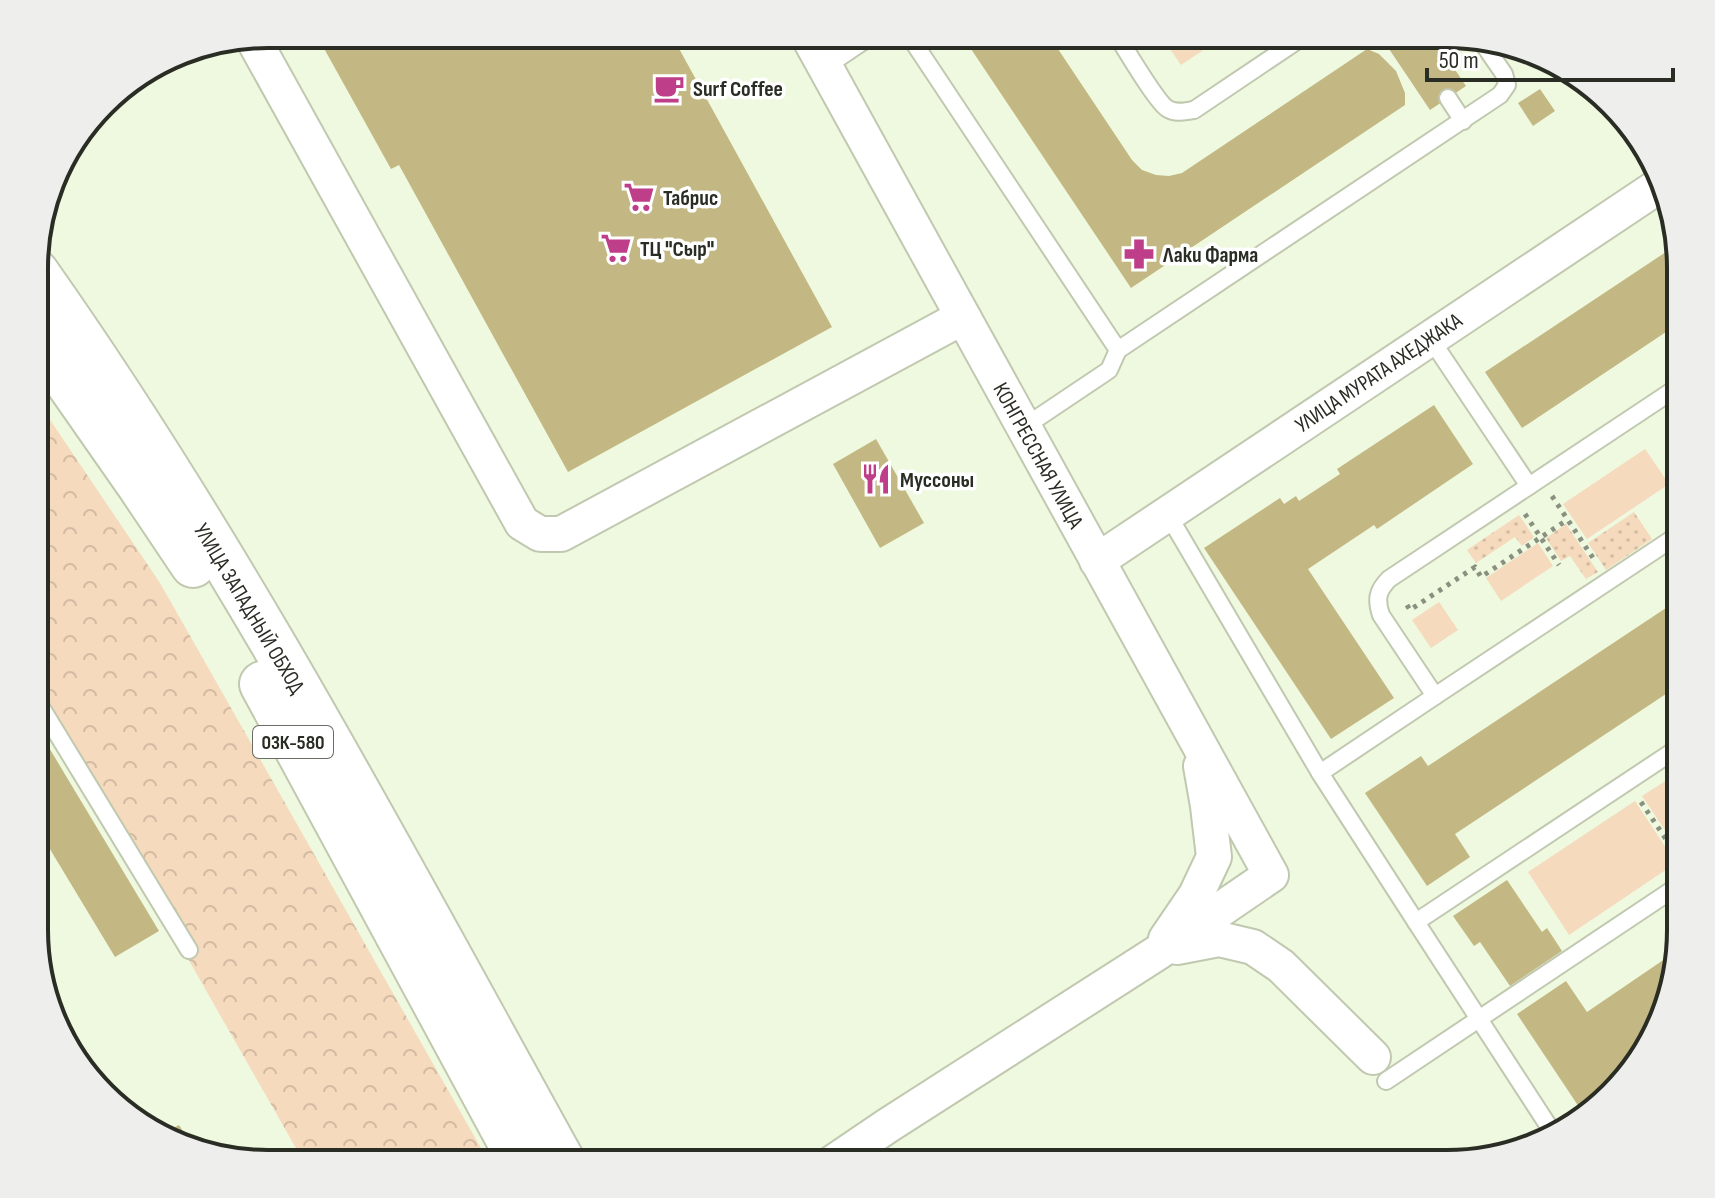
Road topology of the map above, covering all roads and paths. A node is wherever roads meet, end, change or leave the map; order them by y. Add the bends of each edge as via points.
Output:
1 (815, 48) edge
2 (853, 48) edge
3 (917, 48) edge
4 (1125, 48) edge
5 (1286, 48) edge
6 (258, 49) edge
7 (1489, 52) edge
8 (1508, 57) edge
9 (1497, 64) junction
10 (825, 67) junction
11 (1448, 98) dead end
12 (1463, 121) junction
13 (1652, 190) edge
14 (48, 289) edge
15 (963, 317) junction
16 (1430, 338) junction
17 (86, 342) junction
18 (1118, 350) junction
19 (48, 354) edge
20 (1667, 394) edge
21 (1024, 427) junction
22 (1535, 482) junction
23 (1513, 497) junction
24 (1167, 513) junction
25 (1567, 520) junction
26 (1540, 538) junction
27 (1667, 542) edge
28 (1097, 561) junction
29 (1559, 565) dead end
30 (1390, 579) junction
31 (1608, 581) junction
32 (1435, 696) junction
33 (48, 719) edge
34 (1196, 739) junction
35 (1667, 755) edge
36 (1320, 773) junction
37 (1627, 781) junction
38 (1667, 840) edge
39 (1667, 893) edge
40 (1416, 922) junction
41 (189, 950) dead end
42 (1157, 953) junction
43 (1479, 1019) junction
44 (1380, 1069) joint
45 (1548, 1125) edge
46 (514, 1150) edge
47 (556, 1150) edge
48 (577, 1150) edge
49 (852, 1150) edge

1 - 10 street, КОНГРЕССНАЯ УЛИЦА
2 - 10 lane
3 - 18 lane
4 - 5 lane via 1167,109 1181,112 1194,110
6 - 15 street via 522,523 540,534 561,534
7 - 9 lane
8 - 9 lane
9 - 12 lane via 1507,85
10 - 15 street, КОНГРЕССНАЯ УЛИЦА
11 - 12 lane
12 - 18 lane
13 - 16 street, УЛИЦА МУРАТА АХЕДЖАКА
14 - 17 highway, УЛИЦА ЗАПАДНЫЙ ОБХОД / 03К-580
15 - 21 street, КОНГРЕССНАЯ УЛИЦА
16 - 22 lane
16 - 24 street, УЛИЦА МУРАТА АХЕДЖАКА
17 - 47 highway, УЛИЦА ЗАПАДНЫЙ ОБХОД / 03К-580 via 170,472 328,740
17 - 48 street via 200,495 329,703
18 - 21 lane via 1109,370
19 - 46 highway, УЛИЦА ЗАПАДНЫЙ ОБХОД / 03К-580 via 218,604
20 - 22 lane
21 - 28 street, КОНГРЕССНАЯ УЛИЦА
22 - 23 lane
22 - 25 path
23 - 26 path
23 - 30 lane
24 - 28 street, УЛИЦА МУРАТА АХЕДЖАКА
24 - 36 lane
25 - 26 path
25 - 31 path
26 - 29 path
26 - 30 path via 1481,577 1475,567 1410,610
27 - 31 lane
28 - 34 street, КОНГРЕССНАЯ УЛИЦА
30 - 32 lane via 1376,600 1381,615
31 - 32 lane
32 - 36 lane
33 - 41 lane
34 - 42 street via 1214,857
34 - 42 street, КОНГРЕССНАЯ УЛИЦА via 1271,875
35 - 37 lane
36 - 40 lane
37 - 38 path
37 - 40 lane
39 - 43 lane
40 - 43 lane
42 - 44 street via 1219,939 1253,947 1281,966
42 - 49 street
43 - 44 lane
43 - 45 lane

